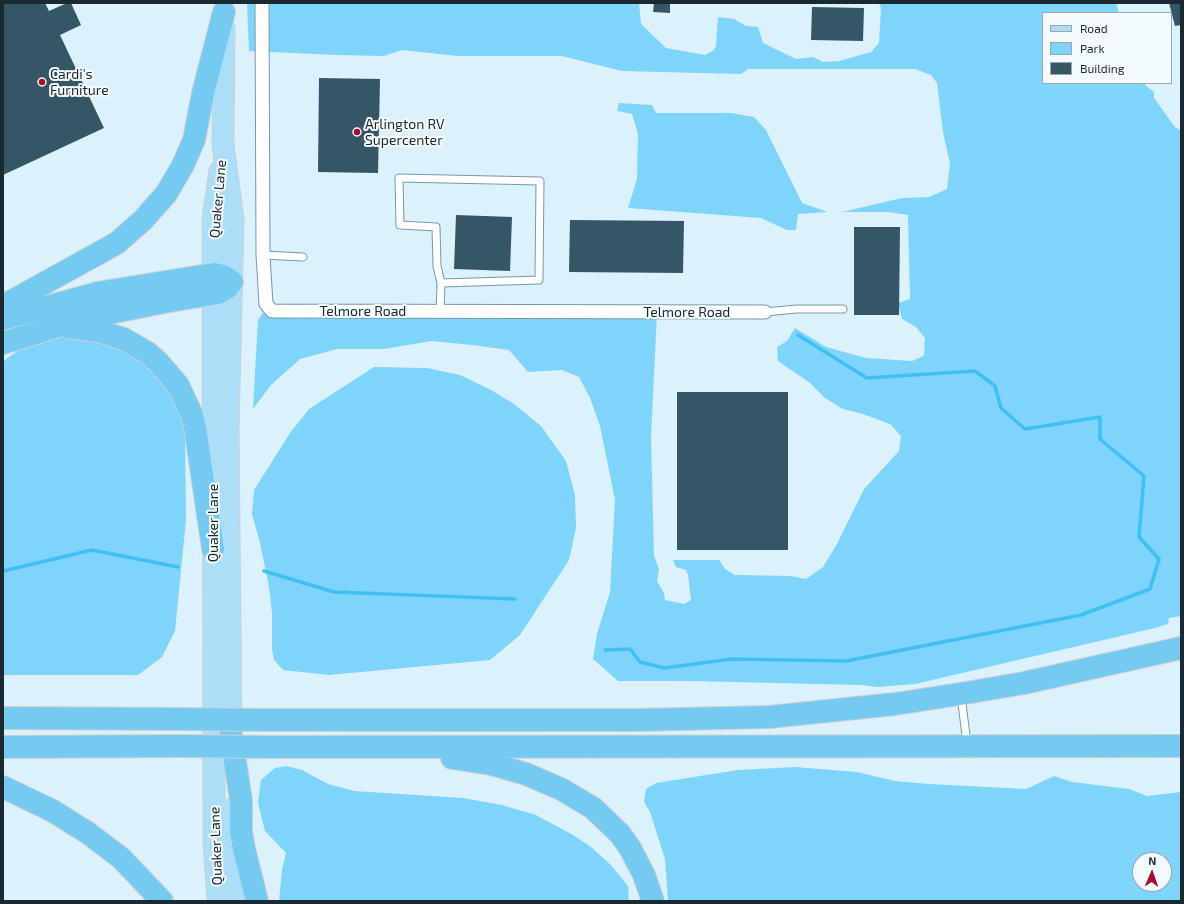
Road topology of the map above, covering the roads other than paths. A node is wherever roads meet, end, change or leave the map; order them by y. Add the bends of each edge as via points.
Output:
1 (262, 3) edge
2 (224, 8) edge
3 (263, 255) junction
4 (303, 257) dead end
5 (220, 283) junction
6 (441, 283) junction
7 (3, 306) edge
8 (843, 309) dead end
9 (440, 312) junction
10 (764, 312) joint
11 (3, 319) edge
12 (56, 326) junction
13 (3, 342) edge
14 (213, 549) junction
15 (1181, 648) edge
16 (960, 694) junction
17 (3, 715) edge
18 (3, 718) edge
19 (45, 718) junction
20 (231, 735) junction
21 (968, 746) junction
22 (1181, 746) edge
23 (3, 747) edge
24 (267, 747) junction
25 (3, 787) edge
26 (162, 901) edge
27 (218, 901) edge
28 (235, 901) edge
29 (257, 901) edge
30 (653, 901) edge

1 - 3 street, Telmore Road
2 - 5 main road, Quaker Lane via 223,145 233,219
2 - 7 highway via 194,140 166,194 143,220 117,243
3 - 4 lane
3 - 9 street, Telmore Road via 266,304 272,311
5 - 11 highway via 97,293
5 - 12 highway
5 - 14 main road, Quaker Lane
5 - 20 main road, Quaker Lane via 228,429
6 - 6 lane via 539,280 540,181 399,178 400,225 436,227 436,266
6 - 9 lane
8 - 10 lane
9 - 10 street, Telmore Road
12 - 13 highway
12 - 14 highway via 98,331 124,339 160,363 178,385 195,427
14 - 27 main road, Quaker Lane via 214,842
15 - 16 highway via 1024,683
16 - 19 highway, bridge via 831,712 703,719
16 - 21 lane
17 - 19 highway
18 - 19 highway
20 - 28 main road, Quaker Lane via 231,849
20 - 29 highway via 241,800 241,831
21 - 22 highway
21 - 24 highway
23 - 24 highway, bridge
24 - 30 highway via 456,758 508,768 544,781 588,804 620,834 638,862
25 - 26 highway via 53,811 88,833 120,858

